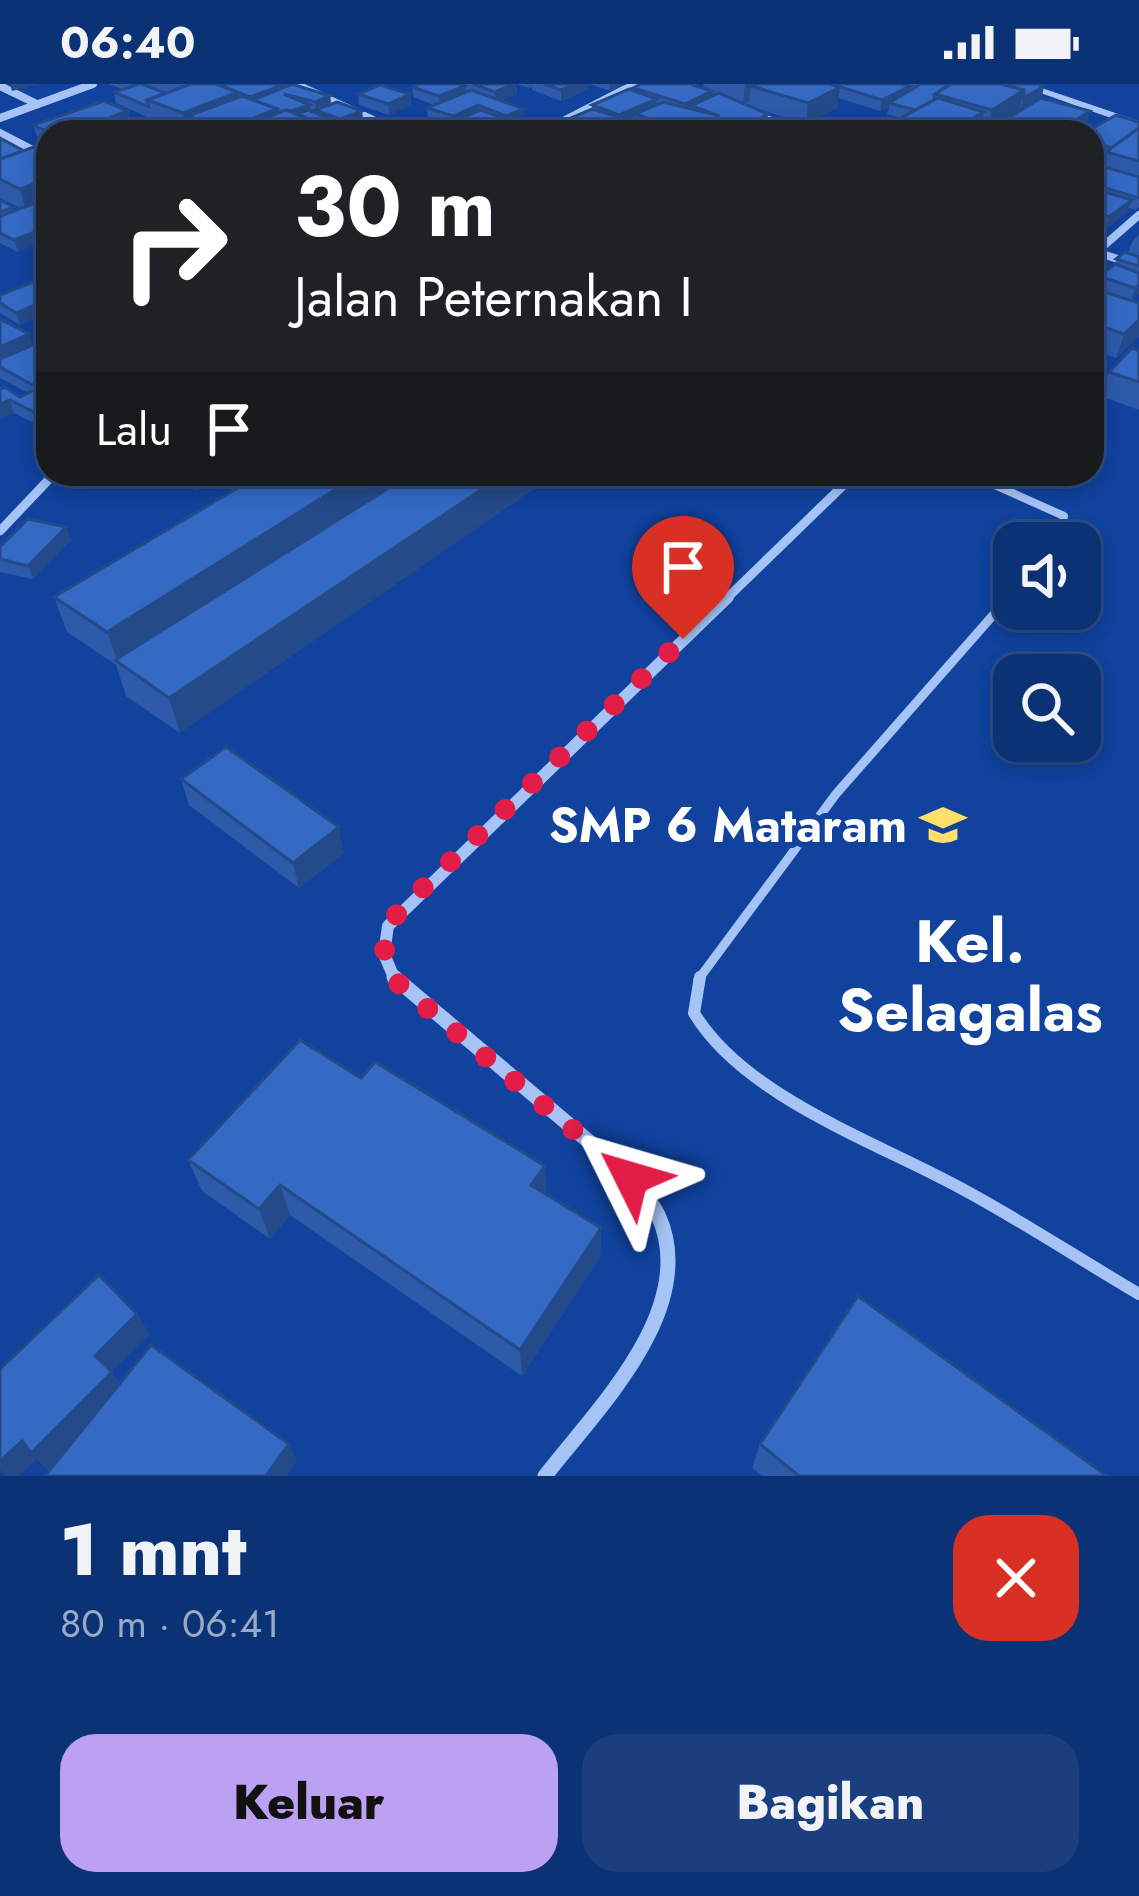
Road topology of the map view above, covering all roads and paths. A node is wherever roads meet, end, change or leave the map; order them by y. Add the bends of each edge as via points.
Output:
1 (93, 84) edge
2 (295, 84) edge
3 (635, 84) edge
4 (1020, 84) edge
5 (0, 86) edge
6 (1053, 96) junction
7 (38, 104) junction
8 (1033, 108) edge
9 (744, 111) edge
10 (0, 118) edge
11 (373, 120) edge
12 (565, 120) edge
13 (770, 120) edge
14 (1138, 123) edge
15 (0, 134) edge
16 (36, 152) edge
17 (1139, 215) edge
18 (1104, 245) edge
19 (1104, 256) edge
20 (1139, 266) edge
21 (42, 486) edge
22 (843, 486) edge
23 (997, 486) edge
24 (1064, 522) edge
25 (0, 531) edge
26 (993, 615) edge
27 (1139, 1294) edge
28 (545, 1476) edge

1 - 7 street
2 - 11 street
3 - 12 street
4 - 6 street
5 - 7 street
6 - 8 street
6 - 14 street
7 - 10 street
9 - 13 street
15 - 16 street
17 - 18 street
19 - 20 street
21 - 25 street
22 - 28 street via 388,926 383,954 395,980 631,1178 664,1228 670,1270 661,1312
23 - 24 lane
26 - 27 lane via 836,794 695,984 694,1013 712,1045 764,1084

